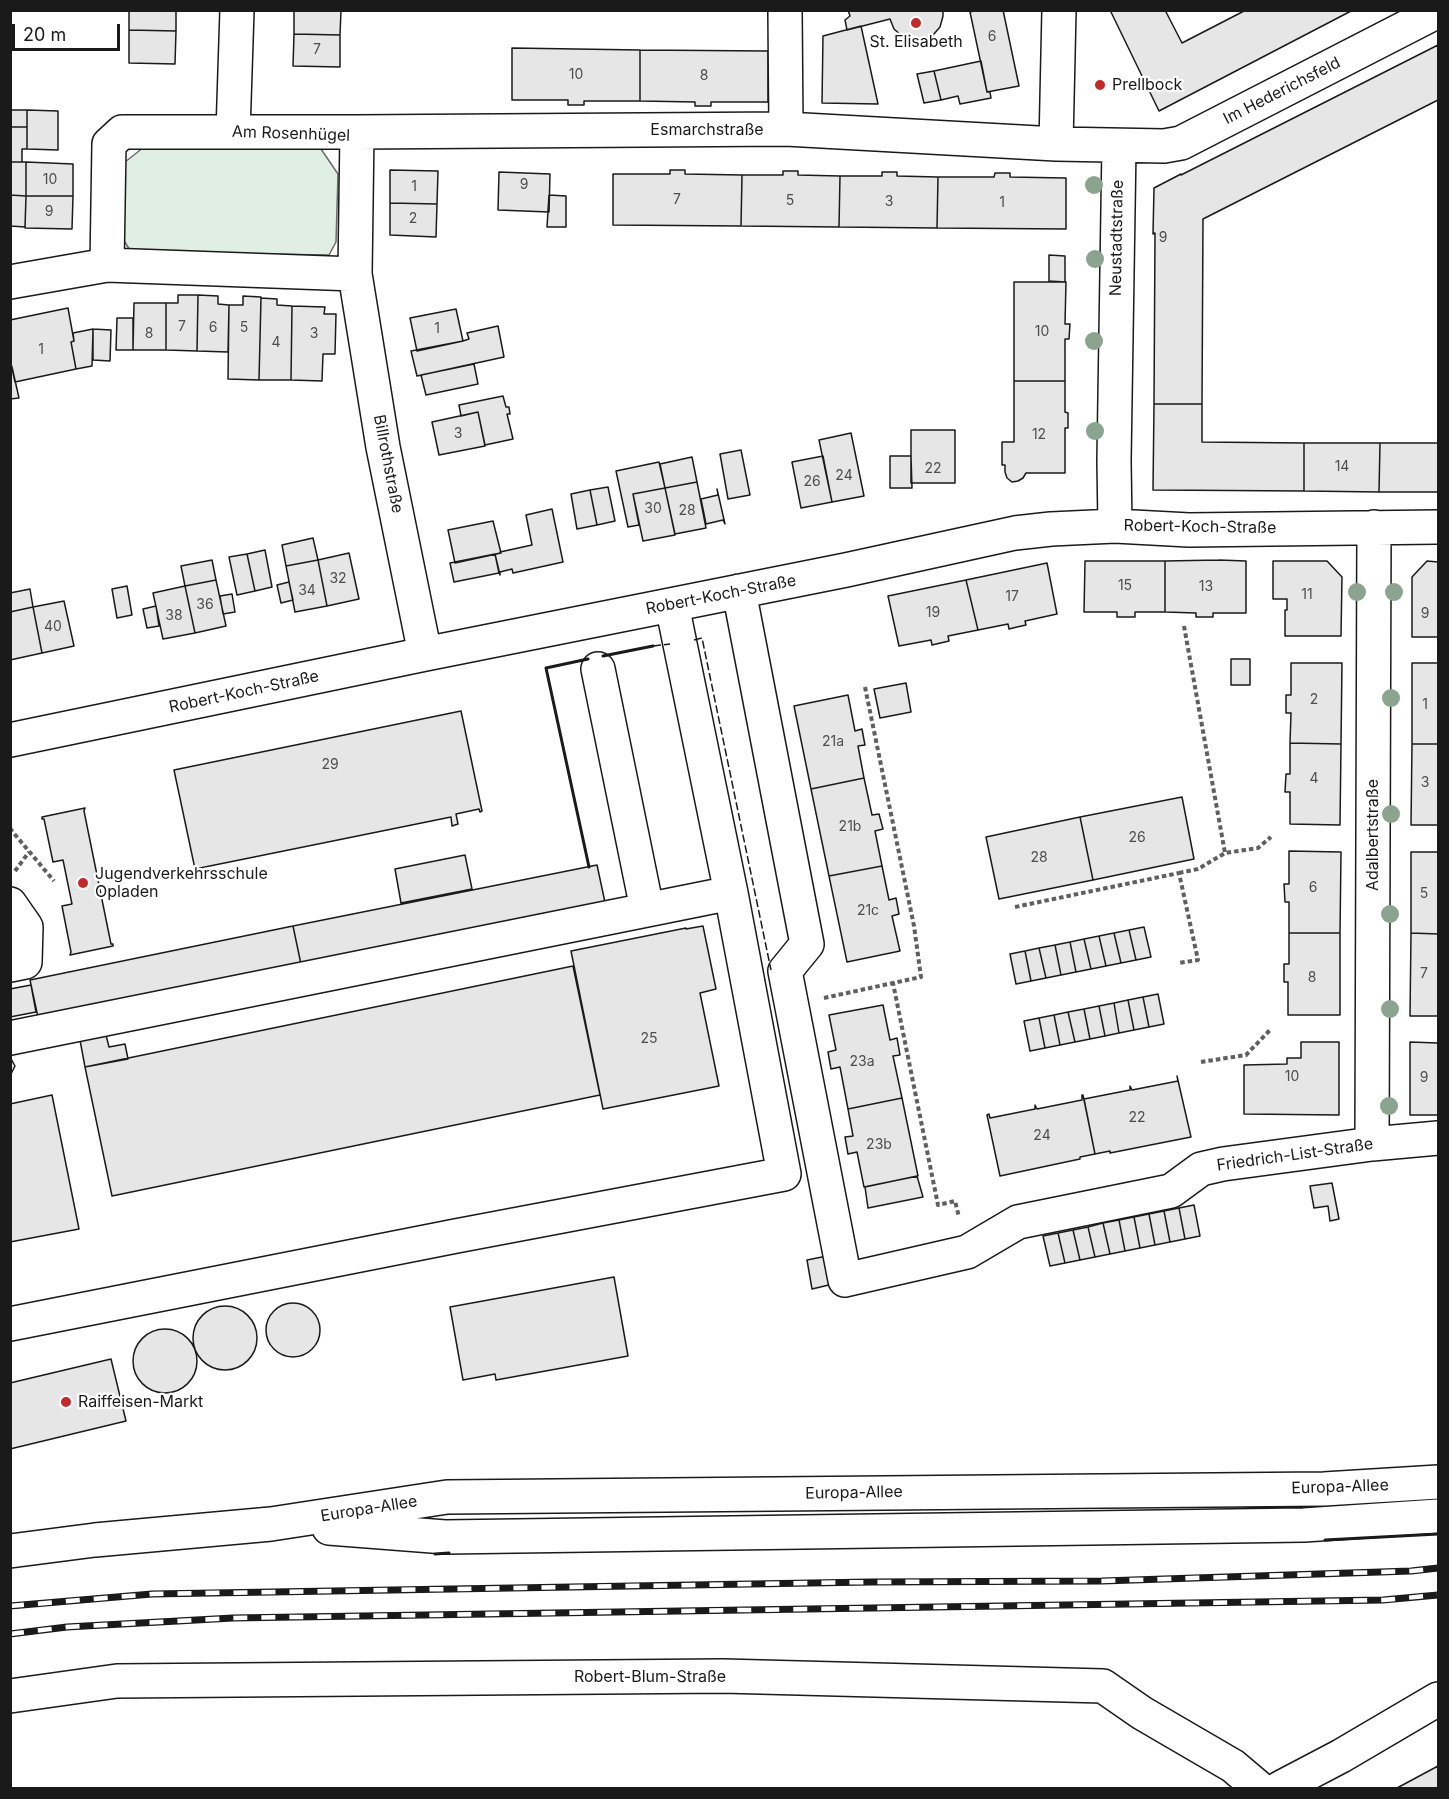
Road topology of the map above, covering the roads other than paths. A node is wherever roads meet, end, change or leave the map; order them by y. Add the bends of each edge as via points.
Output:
1 (237, 10) edge
2 (785, 10) edge
3 (1059, 10) edge
4 (1438, 11) edge
5 (786, 129) junction
6 (233, 132) junction
7 (357, 132) junction
8 (1056, 144) junction
9 (1119, 146) junction
10 (107, 265) junction
11 (355, 274) junction
12 (10, 282) edge
13 (1115, 526) junction
14 (1374, 527) junction
15 (1438, 527) edge
16 (739, 591) junction
17 (672, 605) junction
18 (424, 654) junction
19 (598, 669) dead end
20 (10, 740) edge
21 (731, 892) junction
22 (10, 903) edge
23 (647, 909) junction
24 (10, 965) edge
25 (10, 1038) edge
26 (1438, 1138) edge
27 (1372, 1144) junction
28 (10, 1324) edge
29 (1438, 1482) edge
30 (1438, 1516) edge
31 (271, 1524) junction
32 (10, 1551) edge
33 (10, 1696) edge
34 (1438, 1699) edge
35 (1259, 1788) edge
36 (1280, 1788) edge

1 - 6 street
2 - 5 street
3 - 8 street
4 - 9 street, Im Hederichsfeld via 1181,143
5 - 7 street, Esmarchstraße
5 - 8 street, Esmarchstraße
6 - 7 street, Am Rosenhügel
6 - 10 street, Am Rosenhügel via 122,132 109,144
7 - 11 street, Am Rosenhügel
8 - 9 street
9 - 13 street, Neustadtstraße
10 - 11 street
10 - 12 street
11 - 18 street, Billrothstraße
13 - 14 street, Robert-Koch-Straße via 1189,530
13 - 16 street, Robert-Koch-Straße via 1015,533
14 - 15 street, Robert-Koch-Straße
14 - 27 street, Adalbertstraße
16 - 17 street, Robert-Koch-Straße
16 - 27 street, Friedrich-List-Straße via 807,944 785,971 845,1280 967,1252 1018,1222 1171,1191 1201,1169
17 - 18 street, Robert-Koch-Straße
17 - 21 street
18 - 20 street, Robert-Koch-Straße
19 - 23 street
21 - 23 street
21 - 28 street via 784,1174
22 - 24 street via 26,927 25,962
23 - 25 street
26 - 27 street, Friedrich-List-Straße
29 - 31 street, Europa-Allee via 1324,1489 447,1497
30 - 31 street, Europa-Allee via 1304,1525 445,1537
31 - 32 street, Europa-Allee
33 - 35 street, Robert-Blum-Straße via 117,1681 723,1676 1103,1686 1233,1766
34 - 36 street

